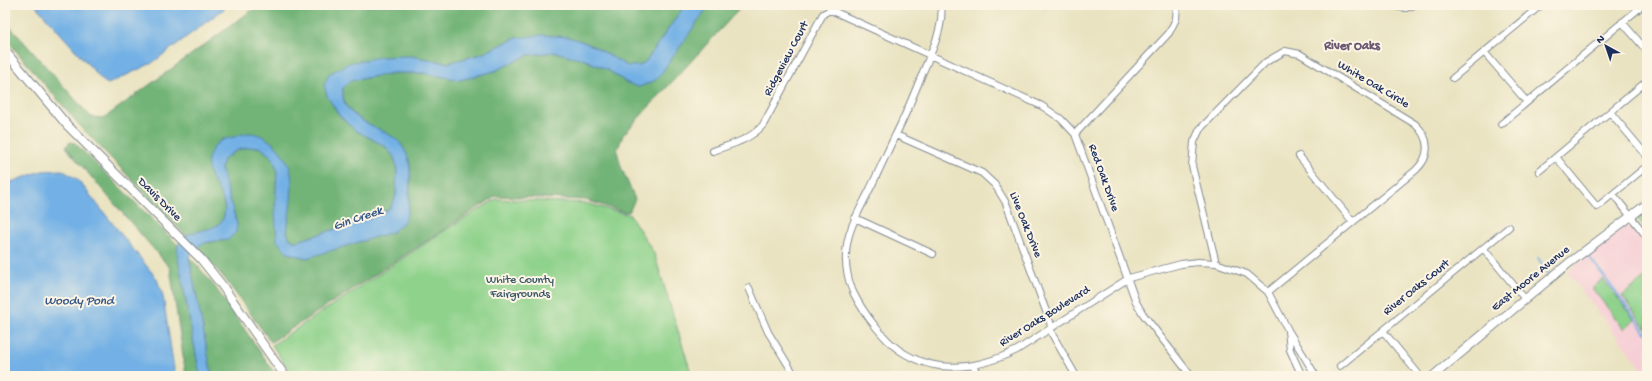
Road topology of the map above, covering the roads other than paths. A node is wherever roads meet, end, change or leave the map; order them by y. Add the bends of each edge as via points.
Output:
1 (941, 5) edge
2 (1177, 5) edge
3 (1389, 5) edge
4 (1414, 5) edge
5 (1541, 5) edge
6 (1643, 5) edge
7 (1622, 22) junction
8 (5, 51) edge
9 (1647, 51) edge
10 (1484, 52) junction
11 (931, 54) junction
12 (1453, 78) dead end
13 (1647, 81) edge
14 (1527, 102) junction
15 (1610, 112) junction
16 (1501, 124) dead end
17 (1075, 134) junction
18 (896, 136) junction
19 (714, 151) dead end
20 (1299, 156) dead end
21 (1647, 156) edge
22 (1556, 157) junction
23 (1647, 166) edge
24 (1539, 171) dead end
25 (1613, 194) junction
26 (1647, 204) edge
27 (1630, 216) junction
28 (855, 218) junction
29 (1353, 222) junction
30 (1509, 227) dead end
31 (1647, 237) edge
32 (1483, 248) junction
33 (933, 254) dead end
34 (1216, 263) junction
35 (1129, 278) junction
36 (749, 288) dead end
37 (1268, 292) junction
38 (1525, 299) junction
39 (1051, 328) junction
40 (1288, 330) junction
41 (1383, 331) junction
42 (973, 366) junction
43 (1340, 366) dead end
44 (285, 376) edge
45 (795, 376) edge
46 (979, 376) edge
47 (1076, 376) edge
48 (1191, 376) edge
49 (1302, 376) edge
50 (1316, 376) edge
51 (1420, 376) edge
52 (1433, 376) edge

1 - 11 street, River Oaks Boulevard via 941,23
2 - 17 street, Red Oak Drive via 1176,19 1169,33
3 - 4 street via 1406,8
5 - 10 street
6 - 7 street
7 - 9 street
7 - 14 street
8 - 44 street, Davis Drive via 67,125 201,259
10 - 12 street
10 - 14 street
11 - 17 street via 1042,106 1061,118
11 - 18 street, River Oaks Boulevard
11 - 19 street, Ridgeview Court via 828,11 823,14 763,125 747,139
13 - 15 street
14 - 16 street
15 - 21 street
15 - 22 street
17 - 35 street, Red Oak Drive
18 - 28 street, River Oaks Boulevard
18 - 39 street, Live Oak Drive via 982,173 995,184 1006,203
20 - 29 street
22 - 24 street
22 - 25 street via 1597,207
23 - 25 street
25 - 27 street
26 - 27 street, East Moore Avenue
27 - 31 street
27 - 38 street, East Moore Avenue
28 - 33 street
28 - 42 street, River Oaks Boulevard via 846,256 849,278 853,293 880,331 896,348 911,358 950,367
29 - 34 street, White Oak Circle via 1420,166 1426,155 1426,138 1420,128 1408,120 1300,54 1285,51 1266,62 1200,129 1194,142 1192,166
29 - 37 street, White Oak Circle
30 - 32 street, River Oaks Court
32 - 38 street
32 - 41 street, River Oaks Court
34 - 35 street, River Oaks Boulevard via 1181,264
34 - 37 street, River Oaks Boulevard via 1247,274
35 - 39 street, River Oaks Boulevard
35 - 48 street, Red Oak Drive via 1136,302 1143,314
36 - 45 street via 768,332
37 - 40 street, River Oaks Boulevard
38 - 52 street, East Moore Avenue
39 - 42 street, River Oaks Boulevard via 998,360
39 - 47 street, Live Oak Drive
40 - 49 street, River Oaks Boulevard via 1290,350
40 - 50 street, River Oaks Boulevard
41 - 43 street, River Oaks Court
41 - 51 street
42 - 46 street

